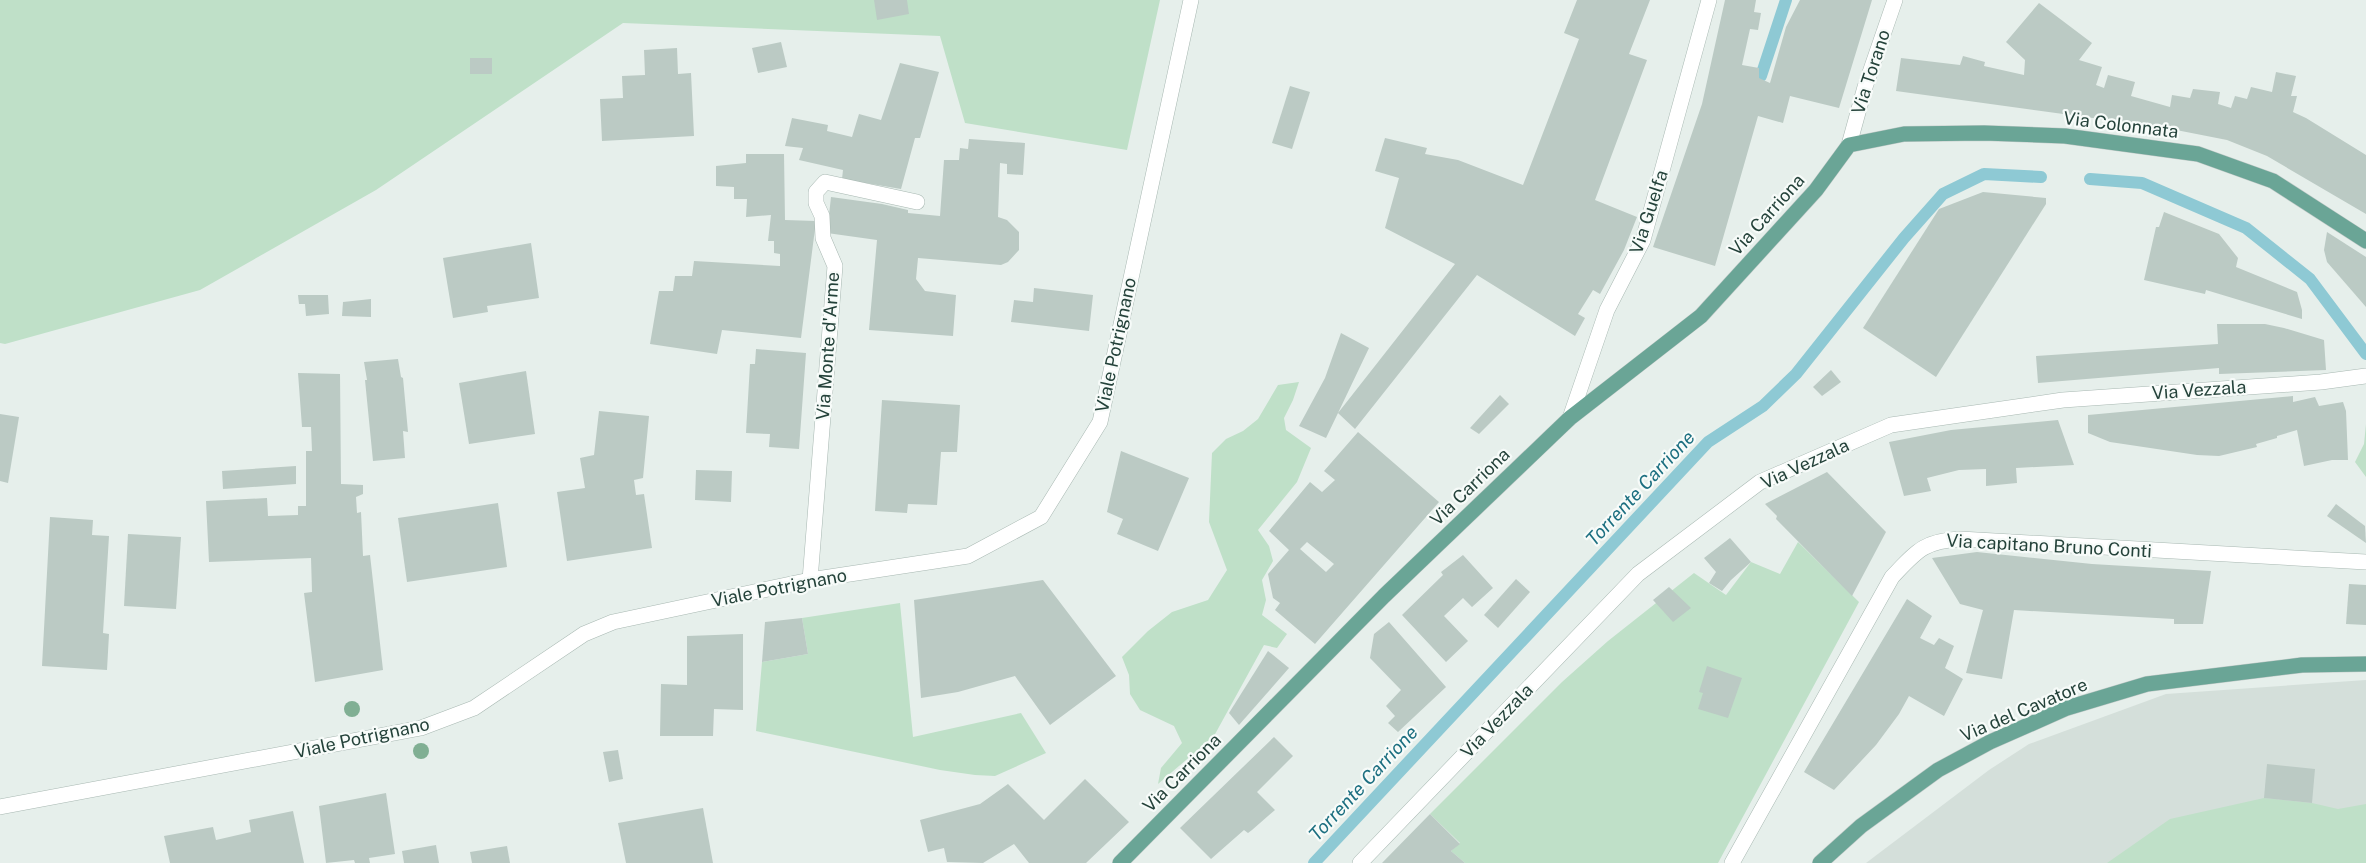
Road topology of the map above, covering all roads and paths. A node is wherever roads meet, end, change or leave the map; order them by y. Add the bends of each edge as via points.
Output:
1 (1191, 0) edge
2 (1709, 0) edge
3 (1895, 0) edge
4 (1849, 145) junction
5 (917, 202) dead end
6 (2366, 241) edge
7 (2366, 376) edge
8 (1570, 418) junction
9 (2366, 562) edge
10 (810, 580) junction
11 (2366, 664) edge
12 (0, 807) edge
13 (1120, 863) edge
14 (1360, 863) edge
15 (1732, 863) edge
16 (1820, 863) edge

1 - 10 street, Viale Potrignano via 1100,422 1041,517 968,556
2 - 8 street, Via Guelfa via 1643,240 1607,310
3 - 4 street, Via Torano
4 - 6 main road, Via Colonnata via 1904,134 1984,133 2065,136 2198,154 2273,181
4 - 8 main road, Via Carriona via 1816,190 1701,316
5 - 10 street, Via Monte d'Arme via 825,182 816,192 824,238 834,266
7 - 14 street, Via Vezzala via 2063,400 1891,425 1760,482 1638,574
8 - 13 main road, Via Carriona via 1384,596
9 - 15 street, Via capitano Bruno Conti via 1937,540 1915,552 1892,577
10 - 12 street, Viale Potrignano via 614,622 584,634 474,708 421,728
11 - 16 main road, Via del Cavatore via 2302,665 2147,684 2067,708 1990,742 1938,770 1861,826

